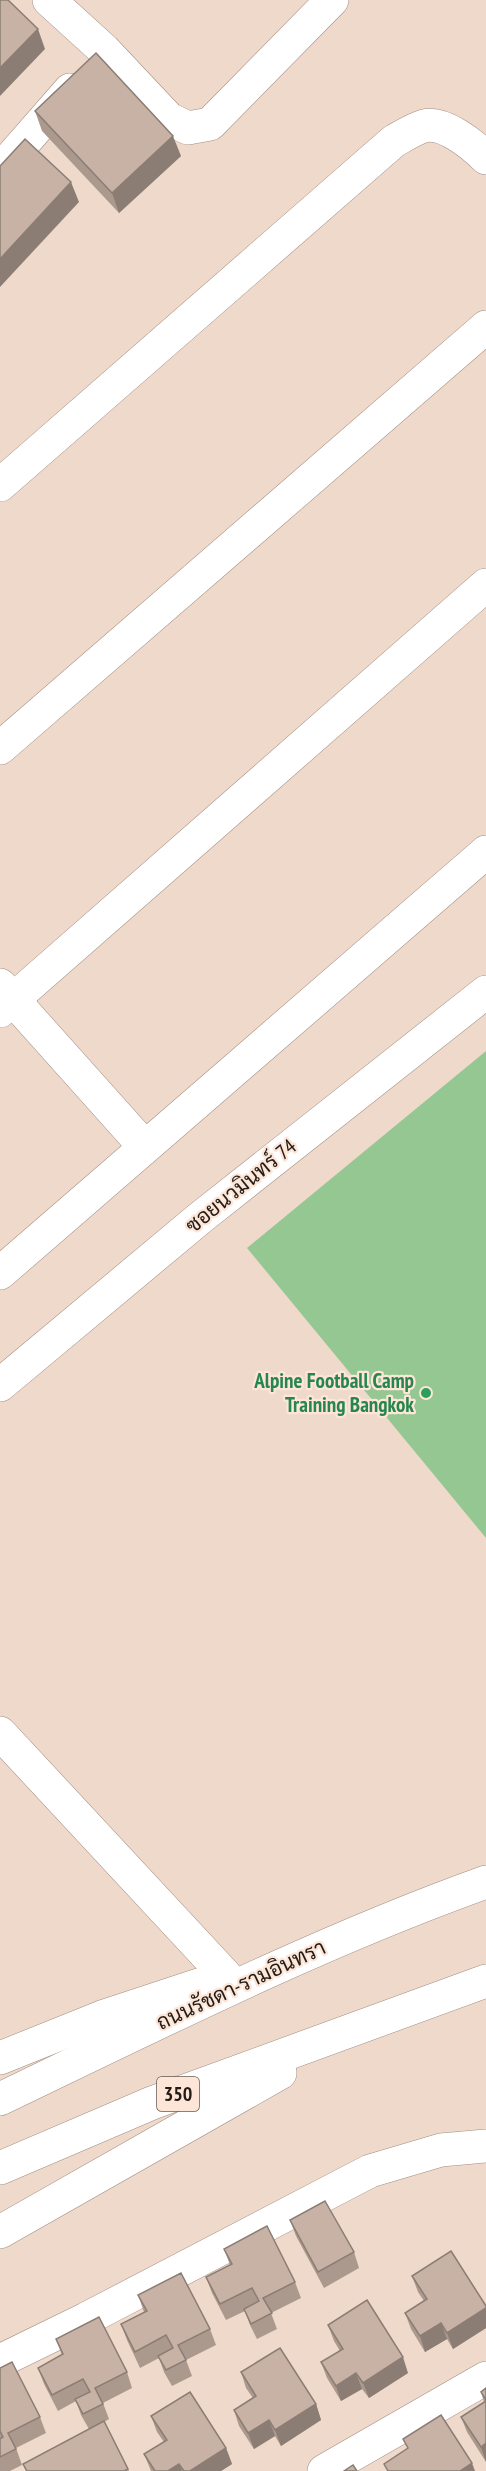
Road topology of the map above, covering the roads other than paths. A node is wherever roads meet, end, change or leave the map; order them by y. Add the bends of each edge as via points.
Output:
1 (49, 0) edge
2 (315, 6) edge
3 (104, 50) junction
4 (486, 158) edge
5 (0, 170) edge
6 (486, 327) edge
7 (0, 485) edge
8 (486, 585) edge
9 (0, 748) edge
10 (486, 852) edge
11 (486, 992) edge
12 (4, 999) edge
13 (144, 1146) junction
14 (0, 1273) edge
15 (0, 1384) edge
16 (0, 1733) edge
17 (486, 1882) edge
18 (299, 1957) junction
19 (226, 1976) junction
20 (486, 1981) edge
21 (360, 2028) junction
22 (0, 2058) edge
23 (0, 2099) edge
24 (486, 2146) edge
25 (0, 2168) edge
26 (0, 2232) edge
27 (0, 2361) edge
28 (486, 2378) edge
29 (324, 2471) edge

1 - 3 street
2 - 3 street via 210,124 188,128 170,119
3 - 5 street
4 - 7 street via 449,130 426,126 393,141
6 - 9 street
8 - 12 street
10 - 13 street
11 - 15 street, ซอยนวมินทร์ 74 via 200,1218
12 - 13 street
13 - 14 street
16 - 19 street
17 - 18 street, ถนนรัชดา-รามอินทรา
18 - 19 street
18 - 23 street, ถนนรัชดา-รามอินทรา
19 - 22 street via 102,2017
20 - 21 street, 350
21 - 25 street, 350 via 152,2103
21 - 26 street
24 - 27 street via 441,2150 370,2171
28 - 29 street

